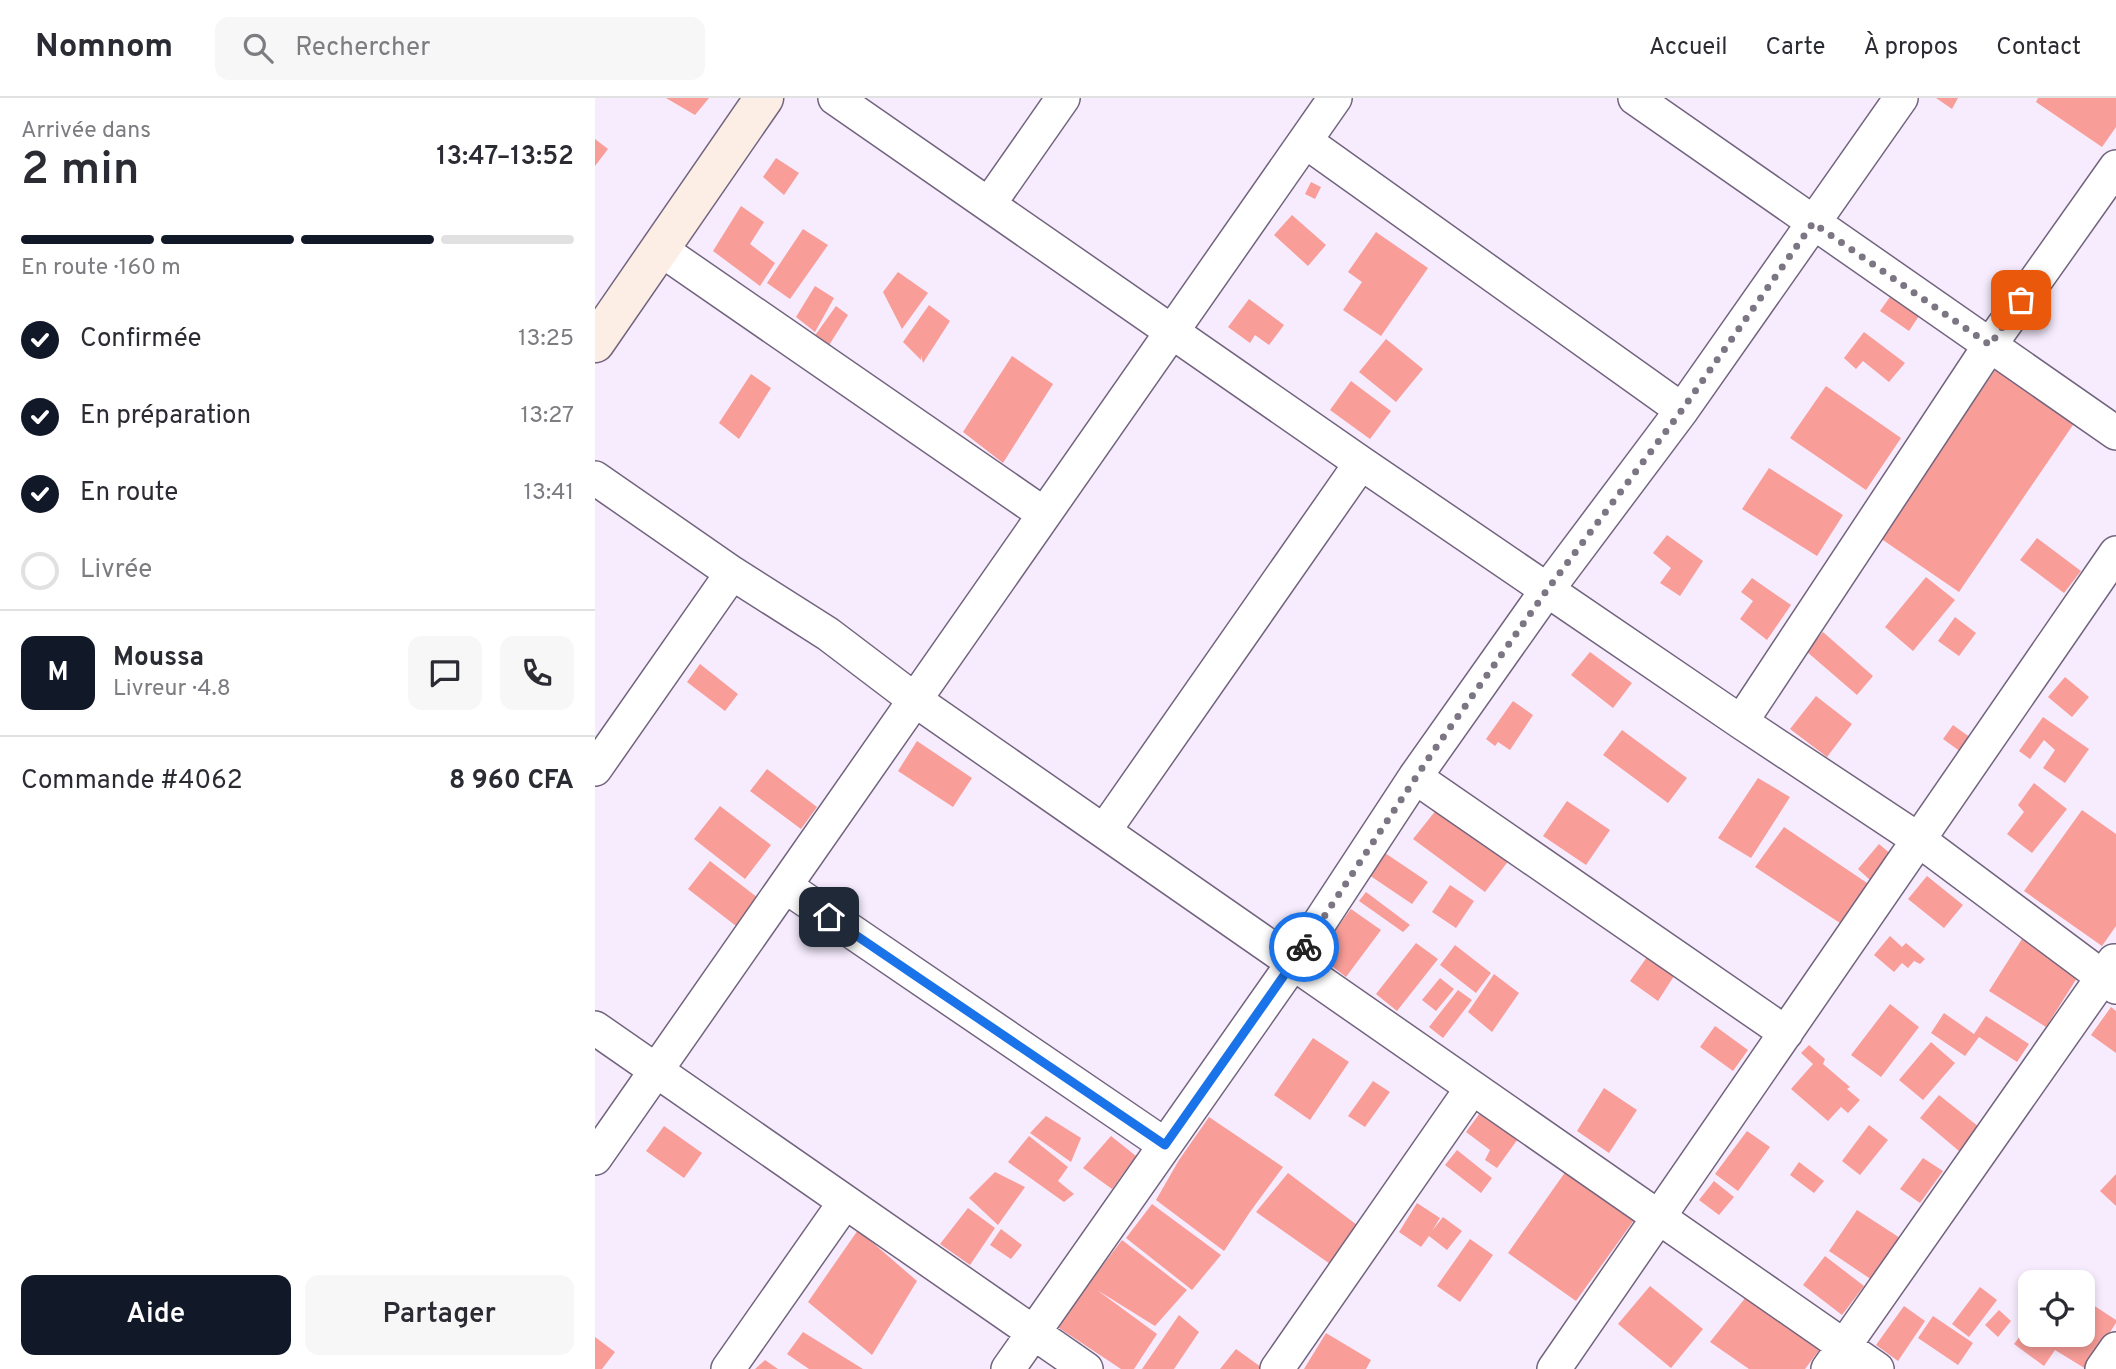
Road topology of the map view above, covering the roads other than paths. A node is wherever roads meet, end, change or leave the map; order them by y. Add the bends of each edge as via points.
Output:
1 (764, 98) edge
2 (835, 98) edge
3 (1063, 98) edge
4 (1335, 98) edge
5 (1635, 98) edge
6 (1901, 98) edge
7 (1305, 141) junction
8 (2116, 167) edge
9 (989, 204) junction
10 (1813, 223) junction
11 (660, 249) junction
12 (1172, 331) junction
13 (595, 343) edge
14 (1990, 345) junction
15 (1682, 410) junction
16 (2116, 433) edge
17 (1361, 463) junction
18 (595, 478) edge
19 (1044, 514) junction
20 (2116, 553) edge
21 (732, 573) junction
22 (1547, 590) junction
23 (915, 700) junction
24 (1741, 723) junction
25 (595, 769) edge
26 (1415, 777) junction
27 (1104, 831) junction
28 (1919, 840) junction
29 (785, 886) junction
30 (1293, 963) junction
31 (2112, 975) edge
32 (595, 1028) edge
33 (1786, 1033) junction
34 (656, 1070) junction
35 (1472, 1088) junction
36 (1165, 1145) junction
37 (595, 1158) edge
38 (845, 1202) junction
39 (1659, 1217) junction
40 (1034, 1333) junction
41 (2116, 1349) edge
42 (1836, 1358) edge
43 (728, 1369) edge
44 (1008, 1369) edge
45 (1086, 1369) edge
46 (1277, 1369) edge
47 (1554, 1369) edge
48 (1877, 1369) edge
49 (2102, 1369) edge

1 - 11 street
2 - 9 street
3 - 9 street
4 - 7 street
5 - 10 street
6 - 10 street
7 - 12 street
7 - 15 street
8 - 14 street
9 - 12 street
10 - 14 street
10 - 15 street
11 - 13 street
11 - 19 street
12 - 17 street
12 - 19 street
14 - 16 street
14 - 24 street
15 - 22 street
17 - 22 street
17 - 27 street
18 - 21 street
19 - 23 street
20 - 28 street
21 - 23 street via 828,634
21 - 25 street
22 - 24 street
22 - 26 street
23 - 27 street
23 - 29 street
24 - 28 street
26 - 30 street
26 - 33 street
27 - 30 street
28 - 31 street
28 - 33 street
29 - 34 street
29 - 36 street
30 - 35 street
30 - 36 street
31 - 42 street
32 - 34 street
33 - 39 street
34 - 37 street
34 - 38 street
35 - 39 street
35 - 46 street
36 - 40 street
38 - 40 street
38 - 43 street
39 - 42 street
39 - 47 street
40 - 44 street
40 - 45 street
41 - 49 street
42 - 48 street

